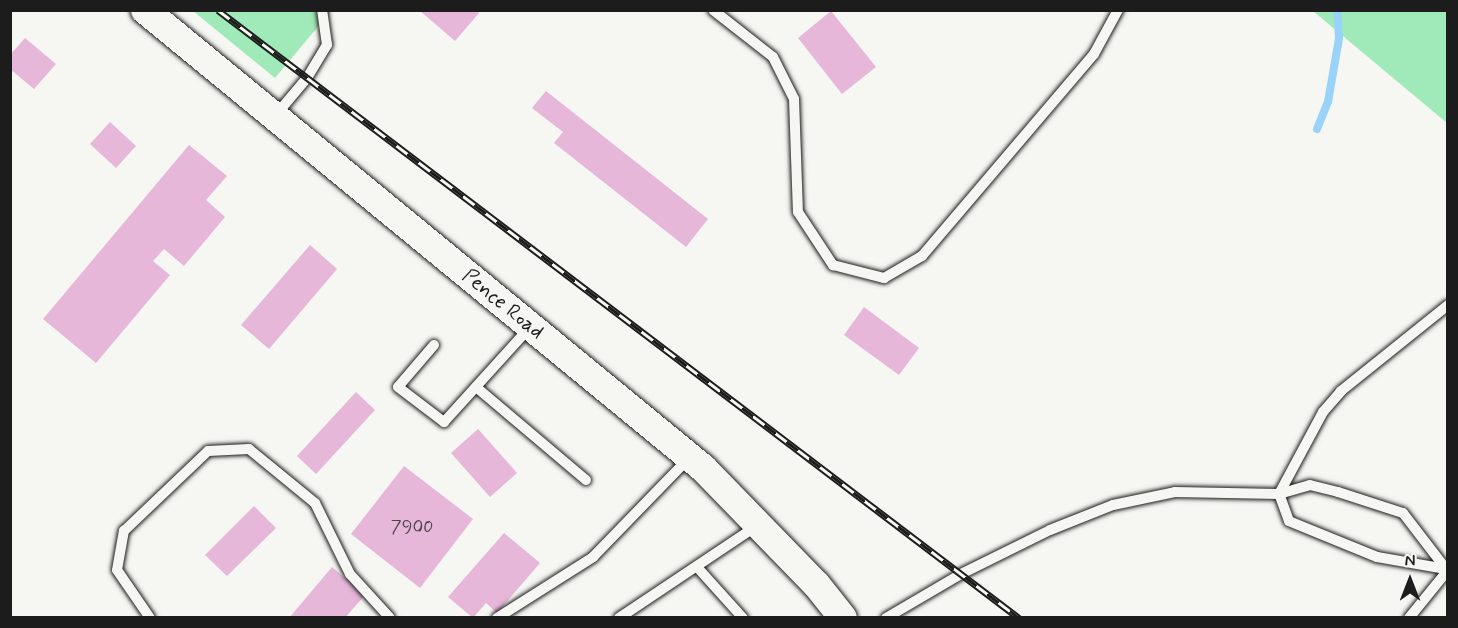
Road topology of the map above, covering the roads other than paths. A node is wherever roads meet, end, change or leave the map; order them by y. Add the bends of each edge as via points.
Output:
1 (145, 10) edge
2 (322, 10) edge
3 (713, 10) edge
4 (1118, 10) edge
5 (273, 118) junction
6 (1448, 305) edge
7 (531, 327) junction
8 (434, 345) dead end
9 (476, 387) junction
10 (690, 457) junction
11 (586, 480) dead end
12 (1279, 494) junction
13 (759, 525) junction
14 (697, 567) junction
15 (1447, 569) edge
16 (631, 614) edge
17 (150, 618) edge
18 (390, 618) edge
19 (497, 618) edge
20 (619, 618) edge
21 (743, 618) edge
22 (843, 618) edge
23 (886, 618) edge
24 (1408, 618) edge

1 - 5 street, Pence Road
2 - 5 lane via 327,45 307,78
3 - 4 lane via 773,57 795,99 798,212 833,265 884,278 922,256 1094,54
5 - 7 street, Pence Road
6 - 12 lane via 1341,391 1323,412
7 - 9 lane
7 - 10 street, Pence Road
8 - 9 lane via 398,387 444,422
9 - 11 lane
10 - 13 street, Pence Road
10 - 19 lane via 593,557
12 - 15 lane via 1289,521 1377,557
12 - 15 lane via 1310,485 1403,513
12 - 23 lane via 1175,492 1113,505 1050,530 971,569
13 - 14 lane
13 - 22 street, Pence Road
14 - 16 lane
14 - 21 lane
15 - 24 lane
16 - 20 lane
17 - 18 lane via 117,570 124,531 208,451 249,449 315,503 350,574

